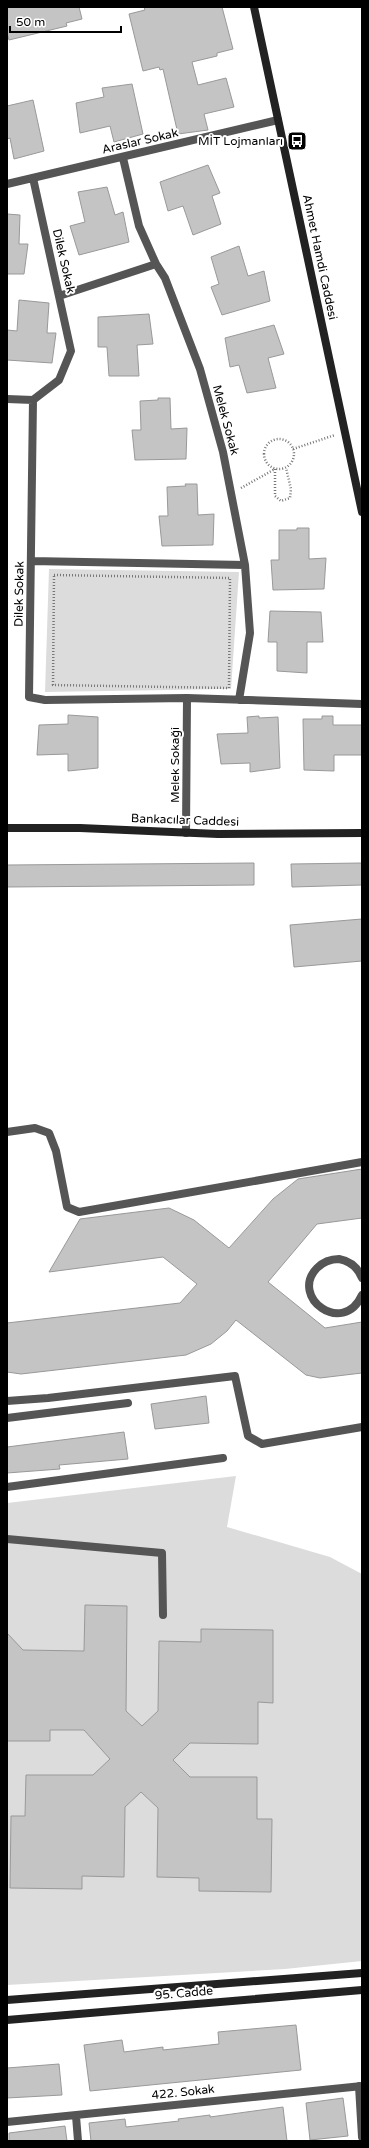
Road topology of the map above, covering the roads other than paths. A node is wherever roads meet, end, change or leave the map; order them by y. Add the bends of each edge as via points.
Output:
1 (254, 7) edge
2 (278, 120) junction
3 (123, 158) junction
4 (33, 178) junction
5 (7, 184) edge
6 (156, 264) junction
7 (59, 296) junction
8 (7, 399) edge
9 (33, 400) junction
10 (362, 512) edge
11 (31, 561) junction
12 (245, 565) junction
13 (187, 698) junction
14 (239, 700) junction
15 (362, 704) edge
16 (7, 828) edge
17 (186, 833) junction
18 (362, 833) edge
19 (7, 1132) edge
20 (362, 1162) edge
21 (362, 1278) edge
22 (362, 1295) edge
23 (7, 1401) edge
24 (128, 1403) dead end
25 (7, 1418) edge
26 (362, 1427) edge
27 (223, 1458) dead end
28 (7, 1487) edge
29 (7, 1538) edge
30 (163, 1615) dead end
31 (362, 1973) edge
32 (362, 1990) edge
33 (7, 2000) edge
34 (7, 2020) edge
35 (361, 2086) edge
36 (76, 2116) junction
37 (7, 2122) edge
38 (362, 2137) edge
39 (78, 2141) edge

1 - 2 main road, Ahmet Hamdi Caddesi
2 - 3 street, Araslar Sokak
2 - 10 main road, Ahmet Hamdi Caddesi
3 - 4 street, Araslar Sokak
3 - 6 street, Melek Sokak via 139,226
4 - 5 street, Araslar Sokak
4 - 7 street, Dilek Sokak
6 - 7 street
6 - 12 street, Melek Sokak via 166,278 200,368 223,452
7 - 9 street, Dilek Sokak via 71,351 59,380
8 - 9 street
9 - 11 street, Dilek Sokak
11 - 12 street
11 - 13 street, Dilek Sokak via 29,697 45,700
12 - 14 street, Melek Sokak via 250,633
13 - 14 street, Dilek Sokak
13 - 17 street, Melek Sokaği
14 - 15 street, Dilek Sokak
16 - 17 main road, Bankacılar Caddesi via 80,828
17 - 18 main road, Bankacılar Caddesi
19 - 20 street via 35,1128 49,1133 56,1151 67,1207 79,1212
21 - 22 street via 356,1267 336,1259 316,1269 310,1282 311,1294 317,1305 331,1313 347,1311 354,1307
23 - 26 street via 235,1376 248,1436 262,1444
24 - 25 street
27 - 28 street
29 - 30 street via 162,1552
31 - 33 main road, 95. Cadde
32 - 34 main road, 95. Cadde
35 - 36 street, 422. Sokak
35 - 38 street
36 - 37 street, 422. Sokak
36 - 39 street

